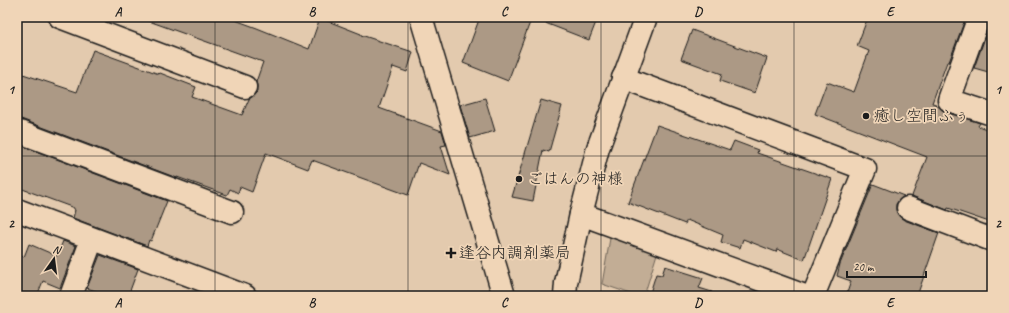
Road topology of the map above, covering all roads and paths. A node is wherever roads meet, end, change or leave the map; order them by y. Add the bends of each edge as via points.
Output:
1 (60, 17) edge
2 (421, 17) edge
3 (646, 17) edge
4 (979, 17) edge
5 (623, 78) junction
6 (245, 87) dead end
7 (992, 114) edge
8 (17, 131) edge
9 (908, 208) dead end
10 (17, 210) edge
11 (232, 212) dead end
12 (581, 214) junction
13 (92, 239) junction
14 (992, 240) edge
15 (204, 289) edge
16 (71, 296) edge
17 (245, 296) edge
18 (504, 296) edge
19 (565, 296) edge
20 (805, 296) edge
21 (813, 296) edge

1 - 6 street
2 - 18 street
3 - 5 street
4 - 7 street via 949,100
5 - 12 street via 598,148
5 - 21 street via 865,169
8 - 11 street
9 - 14 street
10 - 13 street
12 - 19 street
12 - 20 street
13 - 15 street
13 - 16 street
15 - 17 street

